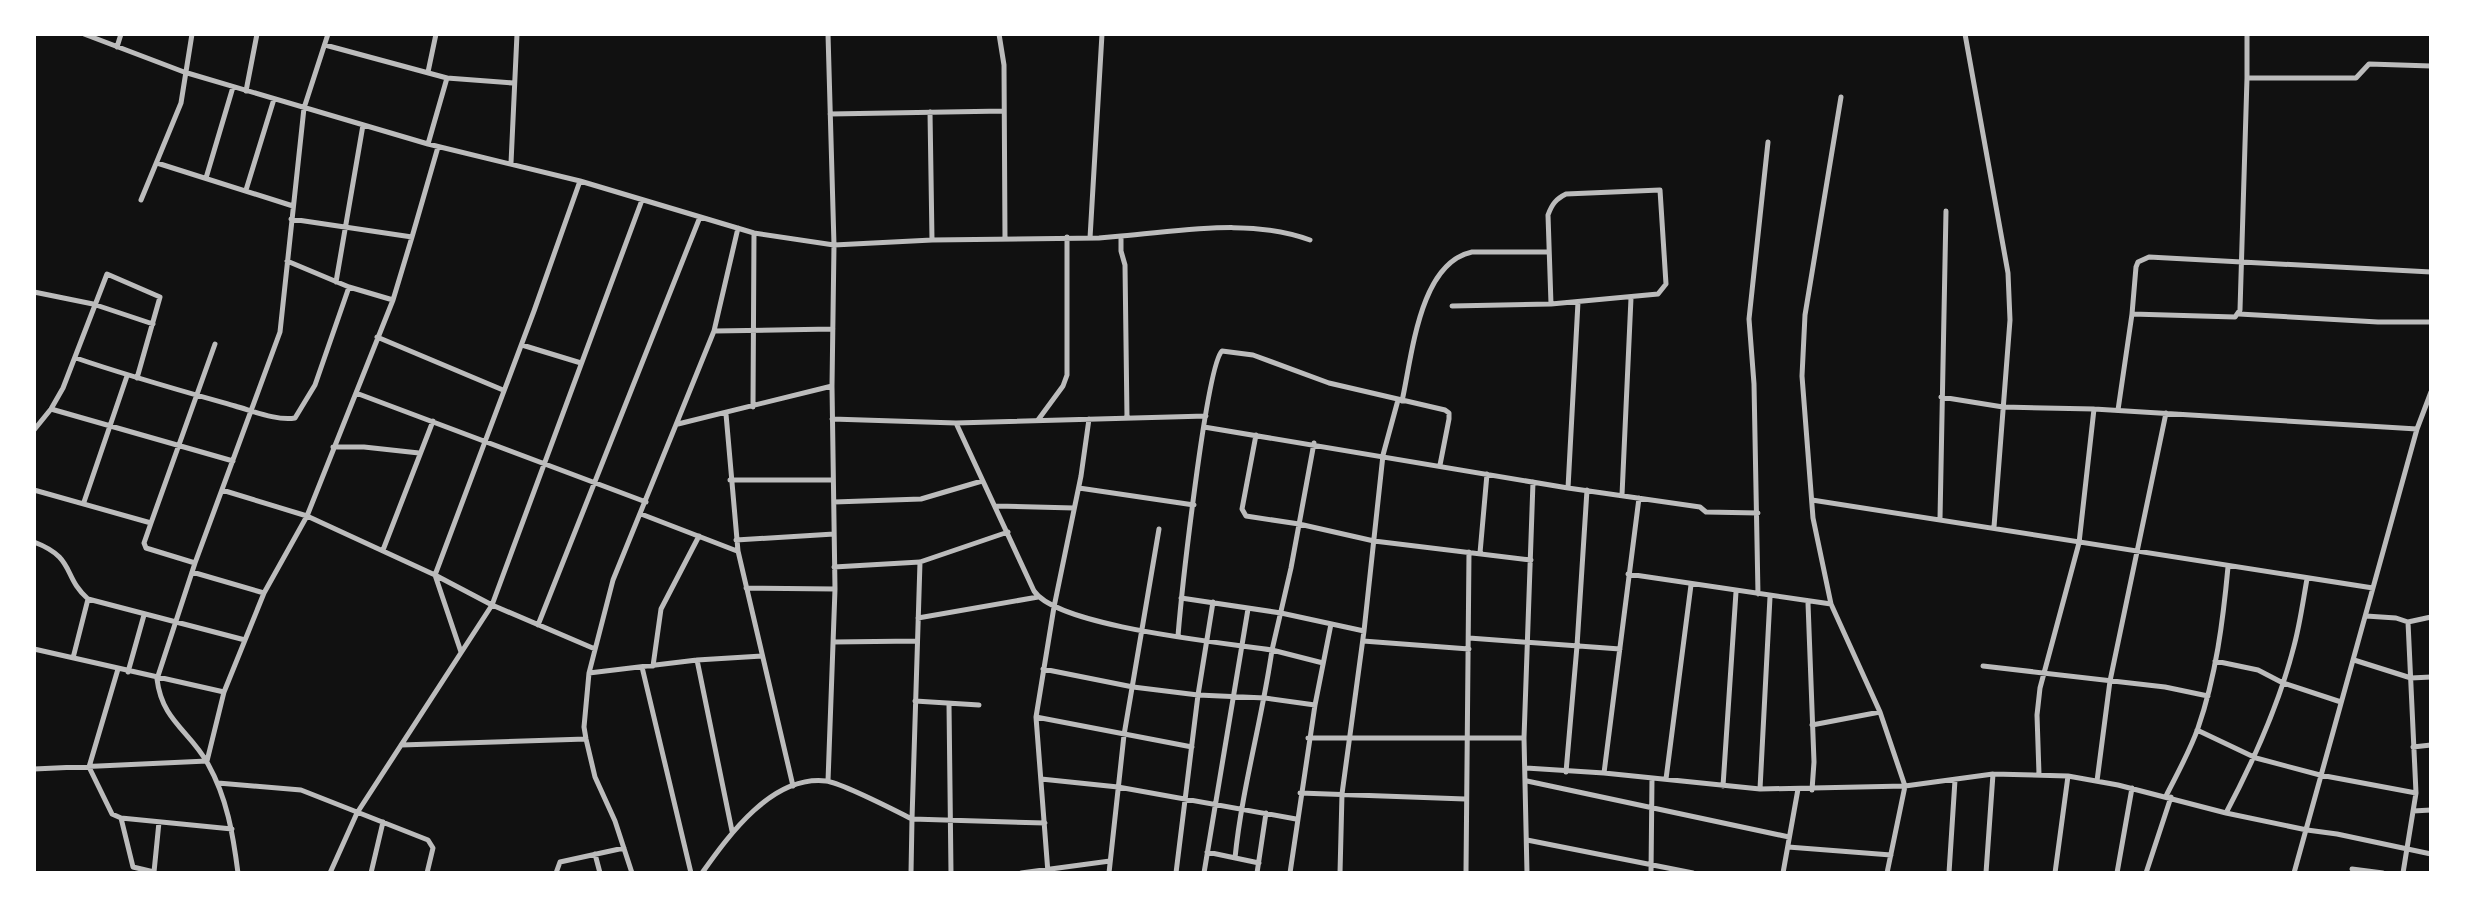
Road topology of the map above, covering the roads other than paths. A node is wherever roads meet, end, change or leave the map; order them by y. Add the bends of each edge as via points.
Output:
1 (84, 34) edge
2 (121, 34) edge
3 (192, 34) edge
4 (257, 34) edge
5 (328, 34) edge
6 (436, 34) edge
7 (517, 34) edge
8 (828, 34) edge
9 (999, 34) edge
10 (1102, 34) edge
11 (1965, 34) edge
12 (2247, 34) edge
13 (325, 45) junction
14 (117, 47) junction
15 (2431, 66) edge
16 (184, 72) junction
17 (428, 72) junction
18 (447, 78) junction
19 (2247, 78) junction
20 (513, 83) junction
21 (233, 87) junction
22 (246, 91) junction
23 (1841, 97) dead end
24 (274, 99) junction
25 (304, 108) junction
26 (1004, 111) junction
27 (930, 112) junction
28 (830, 114) junction
29 (363, 125) junction
30 (1768, 142) dead end
31 (428, 144) junction
32 (438, 147) junction
33 (157, 163) junction
34 (511, 163) junction
35 (206, 178) junction
36 (580, 181) junction
37 (246, 190) junction
38 (141, 200) dead end
39 (642, 200) junction
40 (293, 206) junction
41 (1946, 211) dead end
42 (700, 217) junction
43 (291, 219) junction
44 (346, 227) junction
45 (738, 228) junction
46 (754, 233) junction
47 (1121, 236) junction
48 (412, 237) junction
49 (1067, 237) junction
50 (1090, 238) junction
51 (1005, 239) junction
52 (932, 240) junction
53 (1310, 240) dead end
54 (834, 245) junction
55 (1549, 252) junction
56 (287, 261) junction
57 (2242, 264) junction
58 (2431, 272) edge
59 (336, 282) junction
60 (349, 287) junction
61 (34, 292) edge
62 (1631, 298) junction
63 (393, 300) junction
64 (1578, 302) junction
65 (93, 304) junction
66 (1551, 304) junction
67 (1452, 306) dead end
68 (2132, 314) junction
69 (2239, 314) junction
70 (2431, 322) edge
71 (153, 324) junction
72 (833, 329) junction
73 (754, 330) junction
74 (714, 331) junction
75 (377, 337) junction
76 (215, 344) dead end
77 (522, 345) junction
78 (76, 358) junction
79 (581, 363) junction
80 (127, 376) junction
81 (137, 378) junction
82 (832, 386) junction
83 (503, 390) junction
84 (2431, 392) edge
85 (356, 393) junction
86 (196, 395) junction
87 (1941, 397) junction
88 (1400, 400) junction
89 (753, 407) junction
90 (2003, 407) junction
91 (51, 409) junction
92 (2094, 409) junction
93 (250, 410) junction
94 (2118, 410) junction
95 (2166, 413) junction
96 (726, 414) junction
97 (1206, 416) junction
98 (1127, 418) junction
99 (832, 419) junction
100 (1089, 419) junction
101 (1038, 420) junction
102 (433, 421) junction
103 (956, 423) junction
104 (677, 424) junction
105 (110, 427) junction
106 (1204, 427) junction
107 (2417, 429) junction
108 (34, 430) edge
109 (1256, 435) junction
110 (485, 440) junction
111 (1314, 443) junction
112 (180, 446) junction
113 (333, 447) junction
114 (419, 453) junction
115 (1383, 455) junction
116 (233, 461) junction
117 (544, 462) junction
118 (1440, 465) junction
119 (1487, 474) junction
120 (730, 480) junction
121 (833, 480) junction
122 (982, 481) junction
123 (596, 482) junction
124 (1533, 482) junction
125 (1079, 488) junction
126 (1568, 488) junction
127 (34, 490) edge
128 (222, 490) junction
129 (1587, 490) junction
130 (1622, 495) junction
131 (1639, 498) junction
132 (1812, 500) junction
133 (84, 502) junction
134 (646, 502) junction
135 (834, 502) junction
136 (1194, 505) junction
137 (995, 506) junction
138 (1074, 508) junction
139 (1758, 513) junction
140 (641, 514) junction
141 (307, 516) junction
142 (1940, 519) junction
143 (151, 523) junction
144 (1299, 524) junction
145 (1994, 527) junction
146 (1159, 529) dead end
147 (1008, 532) junction
148 (834, 534) junction
149 (699, 536) junction
150 (736, 540) junction
151 (1374, 541) junction
152 (34, 542) edge
153 (2079, 543) junction
154 (383, 550) junction
155 (2138, 550) junction
156 (738, 551) junction
157 (1469, 552) junction
158 (1480, 553) junction
159 (1531, 560) junction
160 (920, 562) junction
161 (195, 563) junction
162 (834, 567) junction
163 (2228, 567) junction
164 (192, 572) junction
165 (1628, 574) junction
166 (435, 575) junction
167 (2307, 579) junction
168 (1691, 585) junction
169 (746, 588) junction
170 (2373, 588) junction
171 (835, 589) junction
172 (1736, 592) junction
173 (264, 593) junction
174 (1758, 594) junction
175 (1038, 597) junction
176 (1770, 597) junction
177 (1181, 598) junction
178 (88, 599) junction
179 (1213, 602) junction
180 (1808, 603) junction
181 (1831, 604) junction
182 (492, 605) junction
183 (1054, 607) junction
184 (1248, 609) junction
185 (1281, 613) junction
186 (144, 615) junction
187 (2366, 616) junction
188 (2431, 617) edge
189 (918, 618) junction
190 (175, 622) junction
191 (2408, 622) junction
192 (1331, 624) junction
193 (538, 625) junction
194 (1364, 631) junction
195 (1144, 632) junction
196 (1178, 636) junction
197 (1469, 638) junction
198 (245, 640) junction
199 (1208, 640) junction
200 (917, 641) junction
201 (1363, 641) junction
202 (1528, 641) junction
203 (833, 642) junction
204 (1243, 646) junction
205 (1577, 646) junction
206 (34, 649) edge
207 (595, 649) junction
208 (1469, 649) junction
209 (1620, 649) junction
210 (1272, 650) junction
211 (461, 652) junction
212 (762, 656) junction
213 (73, 658) junction
214 (697, 660) junction
215 (2354, 660) junction
216 (2215, 661) junction
217 (1323, 663) junction
218 (653, 666) junction
219 (1983, 666) dead end
220 (642, 667) junction
221 (118, 669) junction
222 (1043, 669) junction
223 (128, 672) junction
224 (589, 673) junction
225 (2043, 673) junction
226 (2431, 677) edge
227 (2411, 678) junction
228 (157, 679) junction
229 (2110, 681) junction
230 (2283, 683) junction
231 (1133, 687) junction
232 (224, 692) junction
233 (1198, 695) junction
234 (2208, 696) junction
235 (1233, 697) junction
236 (1265, 698) junction
237 (915, 701) junction
238 (2341, 702) junction
239 (949, 704) junction
240 (979, 705) dead end
241 (1315, 705) junction
242 (1880, 712) junction
243 (1036, 717) junction
244 (1812, 725) junction
245 (2197, 730) junction
246 (1124, 735) junction
247 (1349, 736) junction
248 (1308, 738) junction
249 (1469, 738) junction
250 (1524, 738) junction
251 (586, 739) junction
252 (401, 745) junction
253 (2431, 745) edge
254 (1192, 747) junction
255 (2413, 747) junction
256 (2256, 758) junction
257 (207, 761) junction
258 (89, 767) junction
259 (1526, 768) junction
260 (34, 769) edge
261 (1566, 772) junction
262 (1604, 773) junction
263 (1993, 774) junction
264 (2039, 774) junction
265 (2320, 775) junction
266 (2068, 776) junction
267 (1652, 778) junction
268 (1041, 779) junction
269 (1666, 779) junction
270 (1955, 780) junction
271 (828, 781) junction
272 (1527, 781) junction
273 (2097, 781) junction
274 (218, 783) junction
275 (793, 786) junction
276 (1723, 786) junction
277 (1905, 786) junction
278 (1118, 787) junction
279 (2132, 788) junction
280 (1760, 789) junction
281 (1798, 789) junction
282 (1812, 790) junction
283 (1300, 793) junction
284 (2416, 793) junction
285 (1342, 794) junction
286 (2169, 797) junction
287 (1184, 799) junction
288 (1465, 799) junction
289 (1214, 805) junction
290 (1654, 807) junction
291 (1240, 809) junction
292 (2431, 810) edge
293 (2413, 811) junction
294 (357, 813) junction
295 (1266, 813) junction
296 (2226, 813) junction
297 (121, 818) junction
298 (912, 819) junction
299 (1296, 819) junction
300 (950, 820) junction
301 (159, 822) junction
302 (383, 822) junction
303 (1045, 823) junction
304 (232, 829) junction
305 (2307, 830) junction
306 (732, 831) junction
307 (1789, 837) junction
308 (1527, 840) junction
309 (1788, 847) junction
310 (624, 848) junction
311 (2406, 848) junction
312 (1207, 852) junction
313 (595, 854) junction
314 (2431, 854) edge
315 (1891, 855) junction
316 (1235, 858) junction
317 (1110, 861) junction
318 (1259, 863) junction
319 (1652, 864) junction
320 (2352, 869) dead end
321 (1048, 871) edge
322 (154, 872) edge
323 (238, 873) edge
324 (330, 873) edge
325 (371, 873) edge
326 (427, 873) edge
327 (556, 873) edge
328 (600, 873) edge
329 (632, 873) edge
330 (691, 873) edge
331 (702, 873) edge
332 (911, 873) edge
333 (951, 873) edge
334 (1021, 873) edge
335 (1109, 873) edge
336 (1176, 873) edge
337 (1204, 873) edge
338 (1257, 873) edge
339 (1290, 873) edge
340 (1340, 873) edge
341 (1466, 873) edge
342 (1527, 873) edge
343 (1651, 873) edge
344 (1693, 873) edge
345 (1783, 873) edge
346 (1887, 873) edge
347 (1949, 873) edge
348 (1986, 873) edge
349 (2055, 873) edge
350 (2117, 873) edge
351 (2146, 873) edge
352 (2294, 873) edge
353 (2383, 873) edge
354 (2403, 873) edge

1 - 14 street
2 - 14 street
3 - 16 street
4 - 22 street
5 - 13 street
6 - 17 street
7 - 20 street
8 - 28 street
9 - 26 street
10 - 50 street
11 - 90 street via 2008,273
12 - 19 street
13 - 17 street
13 - 25 street
14 - 16 street
15 - 19 street via 2369,64 2356,78
16 - 21 street
16 - 33 street via 181,103
17 - 18 street
18 - 20 street
18 - 31 street
19 - 57 street
20 - 34 street
21 - 22 street
21 - 35 street
22 - 24 street
23 - 132 street via 1802,344
24 - 25 street
24 - 37 street
25 - 29 street
25 - 40 street
26 - 27 street
26 - 51 street
27 - 28 street
27 - 52 street
28 - 54 street
29 - 31 street
29 - 44 street
30 - 139 street via 1749,319
31 - 32 street
32 - 34 street
32 - 48 street
33 - 35 street
33 - 38 street
34 - 36 street
35 - 37 street
36 - 39 street
36 - 77 street
37 - 40 street
39 - 42 street
39 - 79 street
40 - 43 street
41 - 87 street
42 - 45 street
42 - 123 street
43 - 44 street
43 - 56 street
44 - 48 street
44 - 59 street
45 - 46 street
45 - 74 street
46 - 54 street
46 - 73 street
47 - 50 street
47 - 53 street via 1246,227 1286,231
47 - 98 street
48 - 63 street
49 - 50 street
49 - 51 street
49 - 101 street via 1067,375
51 - 52 street
52 - 54 street
54 - 72 street
55 - 62 street via 1548,215 1557,198 1660,190 1666,284 1658,294
55 - 66 street
55 - 88 street via 1472,252 1447,265 1427,297
56 - 59 street
56 - 93 street via 283,322
57 - 58 street
57 - 68 street via 2143,259 2136,267
57 - 69 street
59 - 60 street
60 - 63 street
60 - 93 street via 315,385 300,412 289,419
61 - 65 street
62 - 64 street
62 - 130 street
63 - 75 street
64 - 66 street
64 - 126 street
65 - 71 street
65 - 71 street via 108,274 160,296
65 - 78 street
66 - 67 street
68 - 69 street
68 - 94 street
69 - 70 street
71 - 81 street
72 - 73 street
72 - 82 street
73 - 74 street
73 - 89 street
74 - 104 street
75 - 83 street
75 - 85 street
76 - 86 street
77 - 79 street
77 - 83 street
78 - 80 street
78 - 91 street
79 - 117 street
80 - 81 street
80 - 105 street
81 - 86 street
82 - 89 street
82 - 99 street
83 - 110 street
84 - 107 street
85 - 102 street
85 - 113 street
86 - 93 street
86 - 112 street
87 - 90 street
87 - 142 street
88 - 97 street via 1329,383 1265,358 1222,351
88 - 115 street
88 - 118 street via 1449,413
89 - 96 street
90 - 92 street
90 - 145 street
91 - 105 street
91 - 108 street
92 - 94 street
92 - 153 street
93 - 116 street
94 - 95 street
95 - 107 street
95 - 155 street
96 - 104 street
96 - 120 street
97 - 98 street
97 - 106 street
98 - 100 street
99 - 103 street
99 - 121 street
100 - 101 street
100 - 125 street
101 - 103 street
102 - 110 street
102 - 114 street
103 - 122 street
104 - 134 street
105 - 112 street
105 - 133 street
106 - 109 street
106 - 136 street
107 - 170 street
109 - 111 street
109 - 144 street via 1243,514
110 - 117 street
110 - 166 street
111 - 115 street
111 - 144 street
112 - 116 street
112 - 143 street
113 - 114 street
113 - 141 street
114 - 154 street
115 - 118 street
115 - 151 street
116 - 128 street
117 - 123 street
117 - 182 street
118 - 119 street
119 - 124 street
119 - 158 street
120 - 121 street
120 - 150 street
121 - 135 street
122 - 135 street via 921,499
122 - 137 street
123 - 134 street
123 - 193 street
124 - 126 street
124 - 159 street
125 - 136 street
125 - 138 street
126 - 129 street
127 - 133 street
128 - 141 street
128 - 161 street
129 - 130 street
129 - 205 street
130 - 131 street
131 - 139 street via 1706,512
131 - 165 street
132 - 142 street
132 - 181 street
133 - 143 street
134 - 140 street
135 - 148 street
136 - 177 street
137 - 138 street
137 - 147 street
138 - 183 street
139 - 174 street
140 - 149 street
140 - 207 street via 608,592
141 - 154 street
141 - 173 street
142 - 145 street
143 - 161 street via 146,548
144 - 151 street
144 - 185 street
145 - 153 street
146 - 195 street
147 - 160 street
147 - 175 street
148 - 150 street
148 - 162 street
149 - 156 street
149 - 218 street via 661,609
150 - 156 street
151 - 157 street
151 - 194 street
152 - 178 street via 54,550
153 - 155 street
153 - 225 street
154 - 166 street
155 - 163 street
155 - 229 street
156 - 169 street
157 - 158 street
157 - 197 street
158 - 159 street
159 - 202 street
160 - 162 street
160 - 189 street
161 - 164 street
162 - 171 street
163 - 167 street
163 - 216 street
164 - 173 street
164 - 190 street
165 - 168 street
165 - 209 street
166 - 182 street
166 - 211 street
167 - 170 street
167 - 230 street
168 - 172 street
168 - 269 street
169 - 171 street
169 - 212 street
170 - 187 street
171 - 203 street
172 - 174 street
172 - 276 street
173 - 198 street
174 - 176 street
175 - 183 street
175 - 189 street
176 - 180 street
176 - 280 street
177 - 179 street
177 - 196 street
178 - 186 street
178 - 213 street
179 - 184 street
179 - 199 street
180 - 181 street
180 - 244 street
181 - 242 street
182 - 193 street
182 - 211 street
183 - 195 street
183 - 222 street
184 - 185 street
184 - 204 street
185 - 192 street
185 - 210 street
186 - 190 street
186 - 223 street
187 - 191 street
187 - 215 street
188 - 191 street
189 - 200 street
190 - 198 street
190 - 228 street
191 - 227 street
192 - 194 street
192 - 217 street
193 - 207 street
194 - 201 street
195 - 196 street
195 - 231 street
196 - 199 street
197 - 202 street
197 - 208 street
198 - 232 street
199 - 204 street
199 - 233 street
200 - 203 street
200 - 237 street
201 - 208 street
201 - 247 street
202 - 205 street
202 - 250 street
203 - 271 street
204 - 210 street
204 - 235 street
205 - 209 street
205 - 261 street
206 - 213 street
207 - 224 street
208 - 249 street
209 - 262 street
210 - 217 street
210 - 236 street
211 - 252 street
212 - 214 street
212 - 275 street
213 - 221 street
214 - 218 street
214 - 306 street
215 - 227 street
215 - 238 street
216 - 230 street via 2258,670
216 - 234 street
217 - 241 street
218 - 220 street
219 - 225 street
220 - 224 street
220 - 330 street
221 - 223 street
221 - 258 street
222 - 231 street
222 - 243 street
223 - 228 street
224 - 251 street
225 - 229 street
225 - 264 street via 2037,715
226 - 227 street
227 - 255 street
228 - 232 street
228 - 257 street via 170,717
229 - 234 street
229 - 273 street
230 - 238 street
230 - 256 street
231 - 233 street
231 - 246 street
232 - 257 street
233 - 235 street
233 - 254 street
234 - 245 street
235 - 236 street
235 - 289 street
236 - 241 street
236 - 291 street
237 - 239 street
237 - 298 street
238 - 265 street
239 - 240 street
239 - 300 street
241 - 248 street
242 - 244 street
242 - 277 street
243 - 246 street
243 - 268 street
244 - 282 street
245 - 256 street
245 - 286 street
246 - 254 street
246 - 278 street
247 - 248 street
247 - 249 street
247 - 285 street
248 - 283 street
249 - 250 street
249 - 288 street
250 - 259 street
251 - 252 street
251 - 310 street via 595,777
252 - 294 street
253 - 255 street
254 - 287 street
255 - 284 street
256 - 265 street
256 - 296 street
257 - 258 street
257 - 274 street
258 - 260 street
258 - 297 street via 112,814
259 - 261 street
259 - 272 street
261 - 262 street
262 - 267 street
263 - 264 street
263 - 270 street
263 - 348 street
264 - 266 street
265 - 284 street
265 - 305 street
266 - 273 street
266 - 349 street
267 - 269 street
267 - 290 street
268 - 278 street
268 - 303 street
269 - 276 street
270 - 277 street
270 - 347 street
271 - 275 street
271 - 298 street
272 - 290 street
272 - 308 street
273 - 279 street
274 - 294 street via 301,790
274 - 304 street
275 - 306 street via 767,799
276 - 280 street
277 - 282 street
277 - 315 street
278 - 287 street
278 - 317 street
279 - 286 street
279 - 350 street
280 - 281 street
281 - 282 street
281 - 307 street
283 - 285 street
283 - 299 street
284 - 293 street
285 - 288 street
285 - 340 street
286 - 296 street
286 - 351 street
287 - 289 street
287 - 336 street
288 - 341 street
289 - 291 street
289 - 312 street
290 - 307 street
290 - 319 street
291 - 295 street
291 - 316 street
292 - 293 street
293 - 311 street
294 - 302 street
294 - 324 street
295 - 299 street
295 - 318 street
296 - 305 street
297 - 301 street
297 - 322 street via 133,867
298 - 300 street
298 - 332 street
299 - 339 street
300 - 303 street
300 - 333 street
301 - 304 street
301 - 322 street
302 - 325 street
302 - 326 street via 431,842
303 - 321 street
304 - 323 street
305 - 311 street
305 - 352 street
306 - 331 street
307 - 309 street
308 - 319 street
308 - 342 street
309 - 315 street
309 - 345 street
310 - 313 street
310 - 329 street
311 - 314 street
311 - 354 street
312 - 316 street
312 - 337 street
313 - 327 street via 560,862
313 - 328 street
315 - 346 street
316 - 318 street
317 - 321 street
317 - 335 street
318 - 338 street
319 - 343 street
319 - 344 street
320 - 353 street
321 - 334 street

